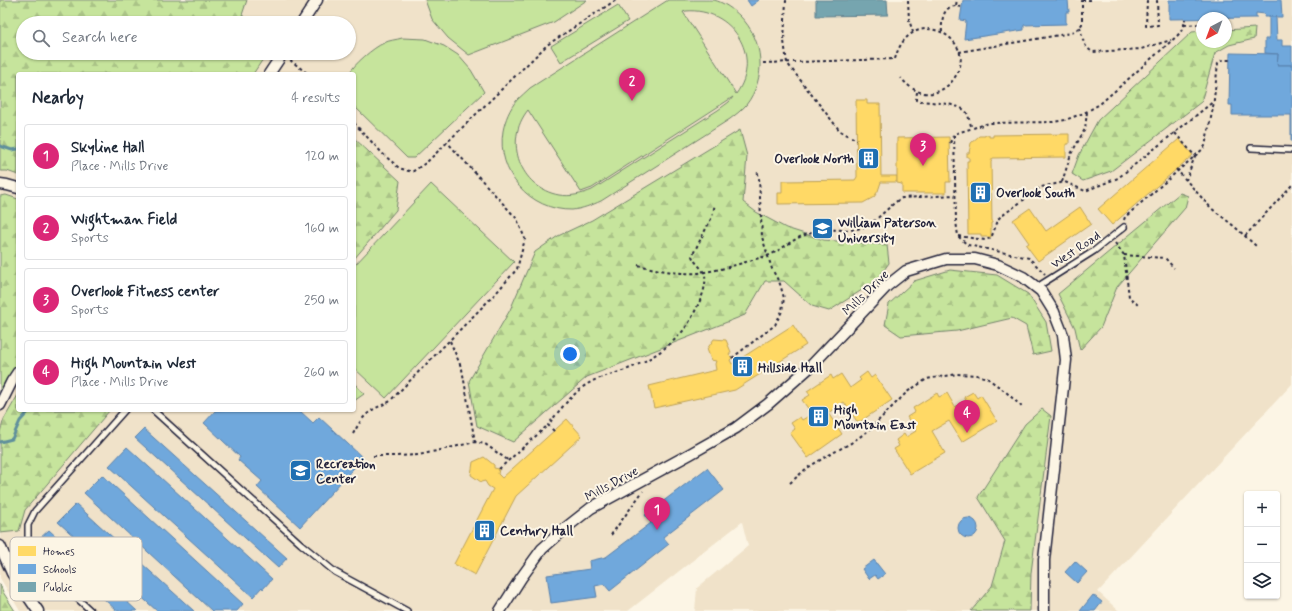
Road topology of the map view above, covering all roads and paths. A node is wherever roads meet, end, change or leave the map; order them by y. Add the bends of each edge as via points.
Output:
1 (317, 0) edge
2 (616, 0) edge
3 (786, 0) edge
4 (908, 0) edge
5 (957, 0) edge
6 (1082, 0) edge
7 (1092, 0) edge
8 (1146, 0) edge
9 (1157, 0) edge
10 (956, 5) junction
11 (961, 7) dead end
12 (307, 16) edge
13 (1184, 19) dead end
14 (1196, 24) edge
15 (1184, 25) junction
16 (1080, 26) junction
17 (913, 32) junction
18 (942, 32) junction
19 (1173, 40) junction
20 (959, 52) junction
21 (278, 60) edge
22 (291, 60) edge
23 (1230, 60) dead end
24 (788, 62) junction
25 (763, 63) dead end
26 (270, 72) edge
27 (306, 72) edge
28 (901, 78) dead end
29 (917, 92) junction
30 (1214, 101) junction
31 (1087, 112) junction
32 (356, 125) edge
33 (972, 128) junction
34 (1175, 133) junction
35 (954, 134) junction
36 (857, 140) dead end
37 (447, 142) junction
38 (950, 143) dead end
39 (1251, 148) dead end
40 (1292, 150) edge
41 (1195, 156) junction
42 (757, 170) dead end
43 (1177, 170) junction
44 (1186, 180) junction
45 (1062, 182) junction
46 (0, 184) edge
47 (1292, 185) edge
48 (16, 187) edge
49 (955, 195) junction
50 (715, 204) dead end
51 (1124, 227) joint
52 (958, 236) junction
53 (1245, 236) junction
54 (1116, 244) dead end
55 (1256, 246) dead end
56 (1124, 255) junction
57 (767, 256) junction
58 (638, 264) dead end
59 (1174, 268) dead end
60 (704, 273) junction
61 (1050, 280) junction
62 (1037, 287) junction
63 (1139, 306) dead end
64 (450, 340) junction
65 (732, 358) dead end
66 (16, 375) edge
67 (0, 405) edge
68 (1023, 408) dead end
69 (122, 412) edge
70 (155, 412) edge
71 (548, 425) junction
72 (554, 431) dead end
73 (353, 434) dead end
74 (475, 442) junction
75 (373, 456) dead end
76 (508, 461) junction
77 (499, 469) dead end
78 (790, 483) dead end
79 (644, 490) dead end
80 (611, 535) dead end
81 (28, 537) edge
82 (0, 546) edge
83 (10, 568) edge
84 (31, 601) edge
85 (80, 601) edge
86 (38, 611) edge
87 (91, 611) edge
88 (407, 611) edge
89 (500, 611) edge
90 (1044, 611) edge

1 - 12 street
2 - 37 path via 547,45
3 - 24 path via 784,41
4 - 17 path via 909,20
5 - 10 path
6 - 7 path
6 - 16 path
8 - 9 path via 1146,26 1158,25
10 - 11 path
10 - 18 path via 945,11
13 - 15 path
14 - 15 path
15 - 19 path
16 - 19 path via 1087,49 1093,52 1142,49
16 - 20 path via 1071,33
17 - 18 path via 933,29
17 - 24 path via 905,38 895,59
18 - 20 path via 952,39
19 - 31 path via 1100,104
20 - 29 path via 960,65 951,83 934,92
21 - 26 street
22 - 27 path
23 - 30 path via 1218,63
24 - 25 path
24 - 36 path via 840,131
28 - 29 path
29 - 33 path via 916,100 959,106 966,113
30 - 34 path
30 - 41 path via 1205,146
31 - 33 path via 1053,122 989,122
31 - 45 path via 1085,129 1071,154
32 - 37 path via 399,168 412,172
33 - 35 path
34 - 41 path
34 - 45 path via 1118,178 1085,191
35 - 38 path
35 - 49 path
37 - 64 path via 518,219 525,239 517,269
39 - 40 lane
41 - 43 path
41 - 44 path
42 - 57 path via 762,237
43 - 44 path
43 - 51 path via 1125,217
44 - 53 path via 1211,208
45 - 52 path via 1041,187 999,218 991,238 985,240
46 - 48 street
47 - 53 path
49 - 52 path
49 - 57 path via 902,198 865,226 825,230 804,236
50 - 60 path via 712,217 692,256
51 - 61 lane, West Road via 1094,251
52 - 61 path via 968,245 1029,258
53 - 55 path
54 - 56 path
56 - 59 path via 1164,258
56 - 63 path via 1129,297
57 - 60 path
57 - 65 path via 784,298 782,311 775,325
58 - 60 path via 682,273
60 - 71 path via 702,297 688,324 676,338 655,354 628,369 601,377 583,387
61 - 62 lane, West Road
62 - 89 street, Mills Drive via 998,265 975,260 946,259 906,272 886,286 810,367 768,404 736,428 591,508 568,526 542,549
62 - 90 street, Mills Drive via 1054,312 1063,335 1066,360 1044,560
64 - 73 path via 389,402 372,409
64 - 74 path via 462,369
66 - 67 street
68 - 78 path via 987,378 957,374 927,379 907,392 868,431 851,444 807,468
69 - 81 lane via 35,511 28,525
70 - 88 lane via 335,572
71 - 72 path
71 - 76 path
74 - 75 path via 419,455
74 - 76 path via 485,444
76 - 77 path
79 - 80 path
82 - 83 street
84 - 86 street
85 - 87 lane

